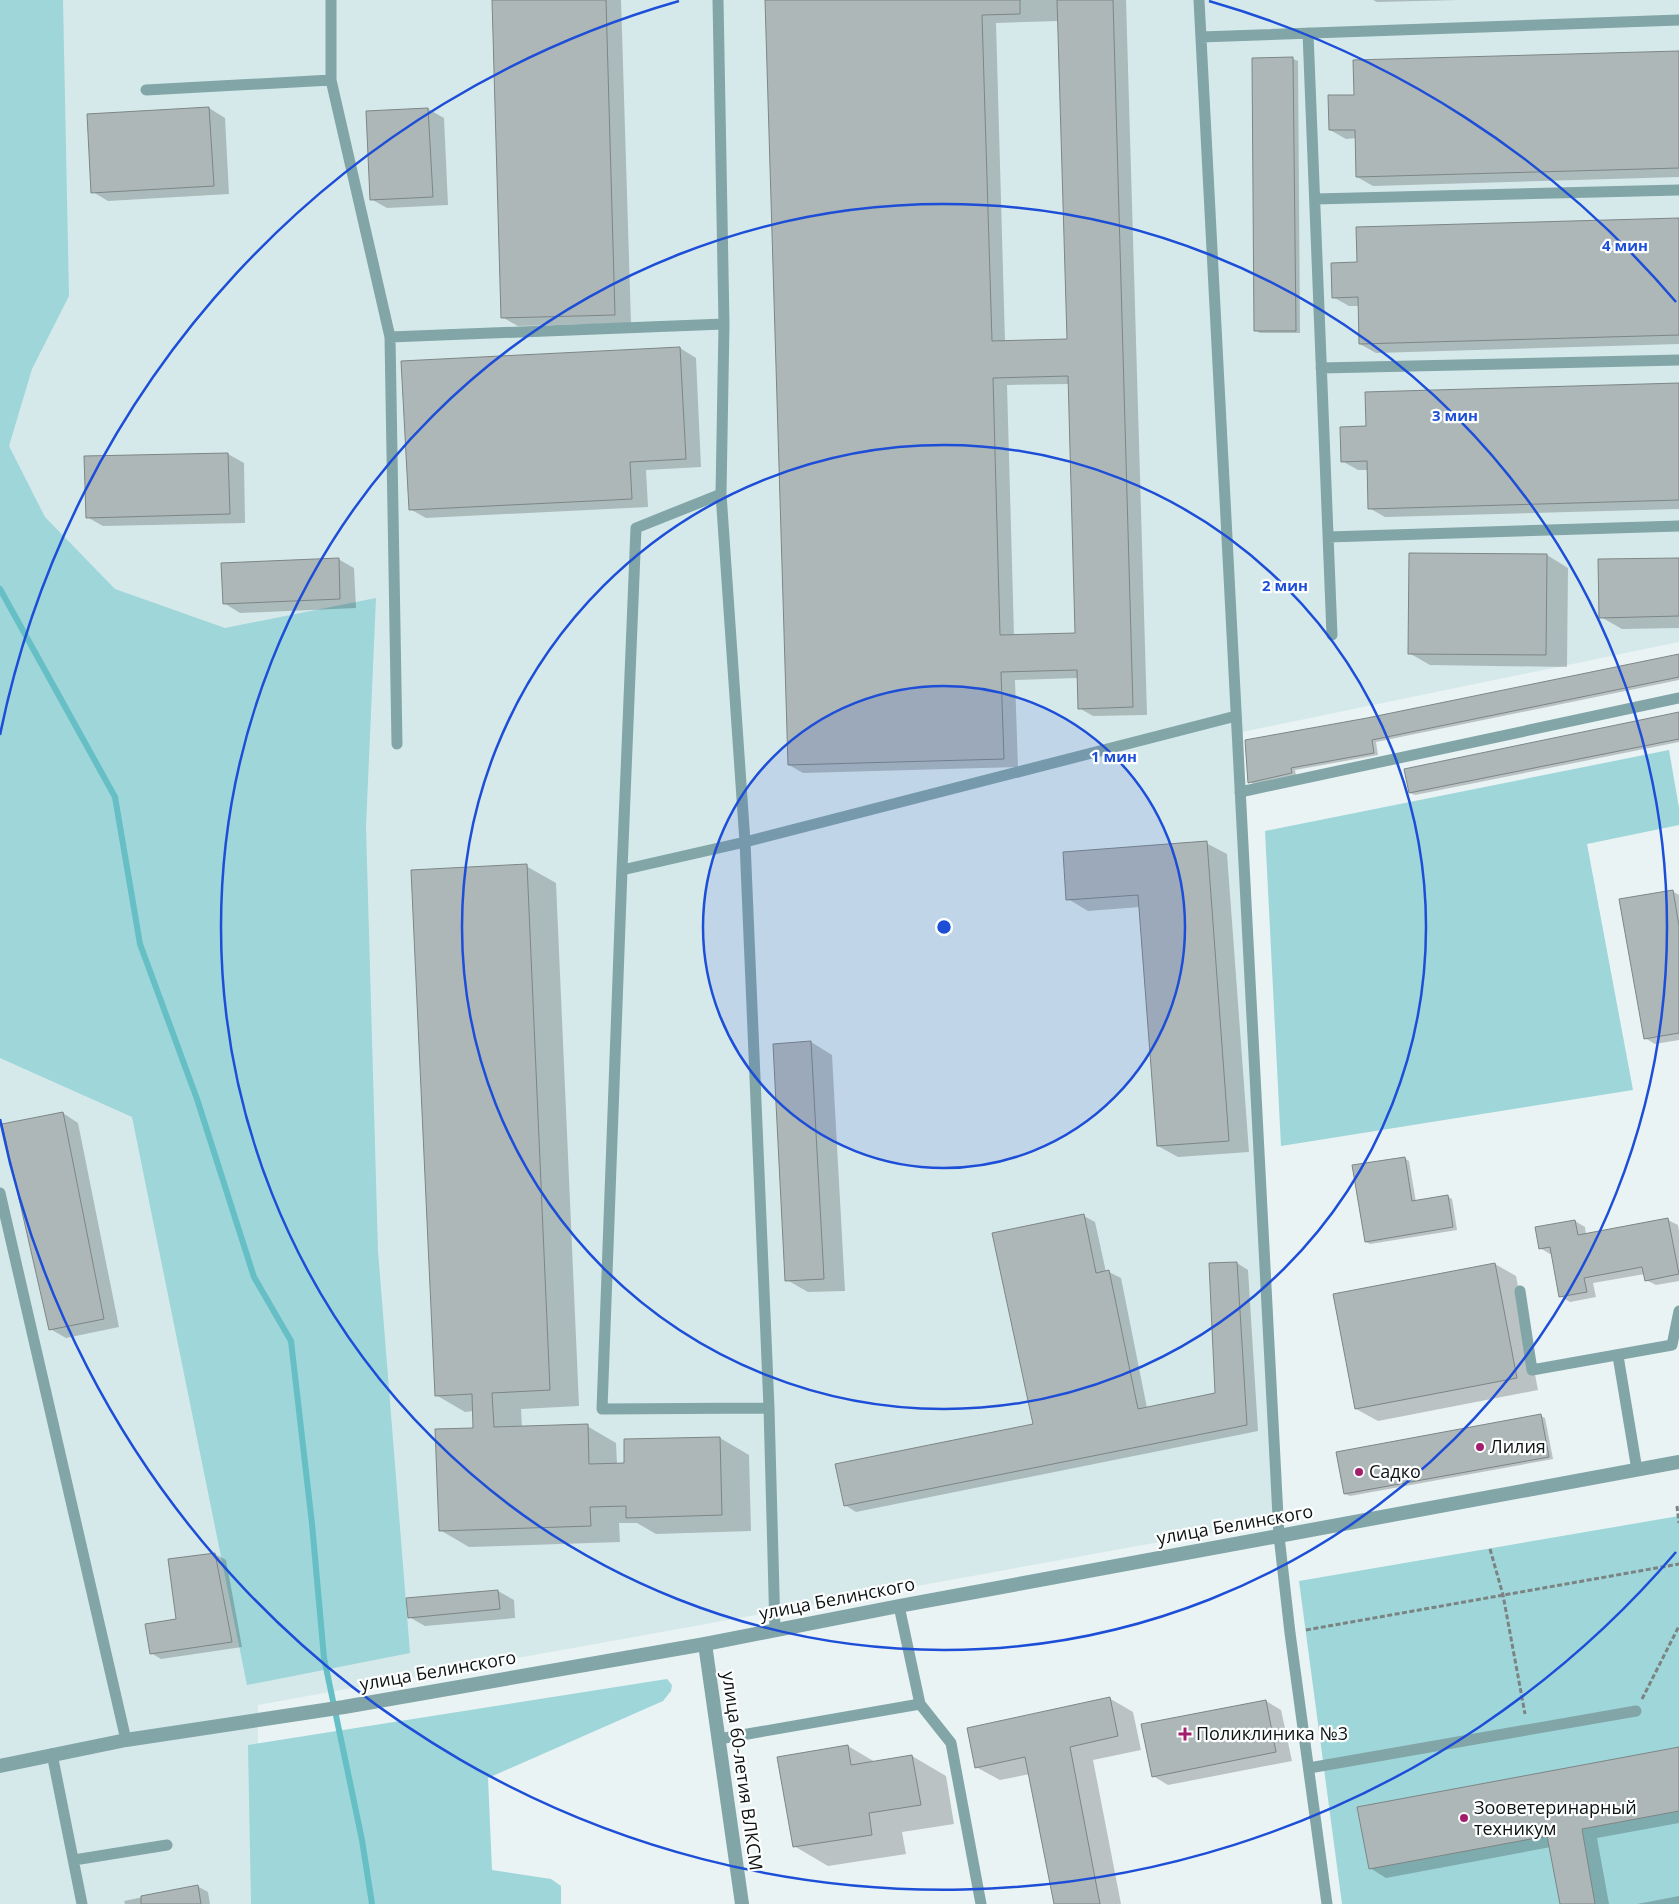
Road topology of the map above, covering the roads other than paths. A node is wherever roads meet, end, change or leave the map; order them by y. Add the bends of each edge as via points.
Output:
1 (331, 0) edge
2 (718, 0) edge
3 (1199, 0) edge
4 (1679, 20) edge
5 (1308, 33) junction
6 (1201, 37) junction
7 (331, 80) junction
8 (146, 90) dead end
9 (1679, 190) edge
10 (1315, 199) junction
11 (724, 324) junction
12 (390, 337) junction
13 (1679, 360) edge
14 (1321, 368) junction
15 (721, 494) junction
16 (1679, 526) edge
17 (1328, 538) junction
18 (1332, 635) dead end
19 (1679, 698) edge
20 (1236, 716) junction
21 (397, 744) dead end
22 (1240, 792) junction
23 (745, 842) junction
24 (622, 870) junction
25 (0, 1193) edge
26 (1520, 1291) dead end
27 (1679, 1312) edge
28 (1675, 1344) edge
29 (1618, 1356) junction
30 (769, 1408) junction
31 (1679, 1462) edge
32 (1637, 1470) junction
33 (1279, 1536) junction
34 (899, 1606) junction
35 (775, 1630) junction
36 (705, 1644) junction
37 (920, 1704) junction
38 (1636, 1711) road end
39 (719, 1739) junction
40 (126, 1740) junction
41 (52, 1754) junction
42 (0, 1766) edge
43 (1309, 1768) junction
44 (167, 1845) dead end
45 (74, 1860) junction
46 (82, 1904) edge
47 (742, 1904) edge
48 (982, 1904) edge
49 (1327, 1904) edge

1 - 7 lane
2 - 11 lane
3 - 6 lane
4 - 5 lane
5 - 6 lane
5 - 10 lane
6 - 20 lane
7 - 8 lane
7 - 12 lane
9 - 10 lane
10 - 14 lane
11 - 12 lane
11 - 15 lane
12 - 21 lane
13 - 14 lane
14 - 17 lane
15 - 23 lane
15 - 24 lane via 636,528
16 - 17 lane
17 - 18 lane
19 - 22 lane
20 - 22 lane
20 - 23 lane
22 - 33 lane
23 - 24 lane
23 - 30 lane
24 - 30 lane via 602,1409
25 - 40 lane
26 - 29 lane via 1532,1370
27 - 28 lane
28 - 29 lane
29 - 32 lane
30 - 35 lane
31 - 32 street, улица Белинского
32 - 33 street, улица Белинского
33 - 34 street, улица Белинского
33 - 43 lane
34 - 35 street, улица Белинского
34 - 37 lane
35 - 36 street, улица Белинского
36 - 39 street, улица 60-летия ВЛКСМ
36 - 40 street, улица Белинского via 344,1707
37 - 39 lane
37 - 48 lane via 951,1743
38 - 43 lane
39 - 47 street, улица 60-летия ВЛКСМ
40 - 41 street, улица Белинского
41 - 42 street, улица Белинского
41 - 45 lane
43 - 49 lane
44 - 45 lane
45 - 46 lane

